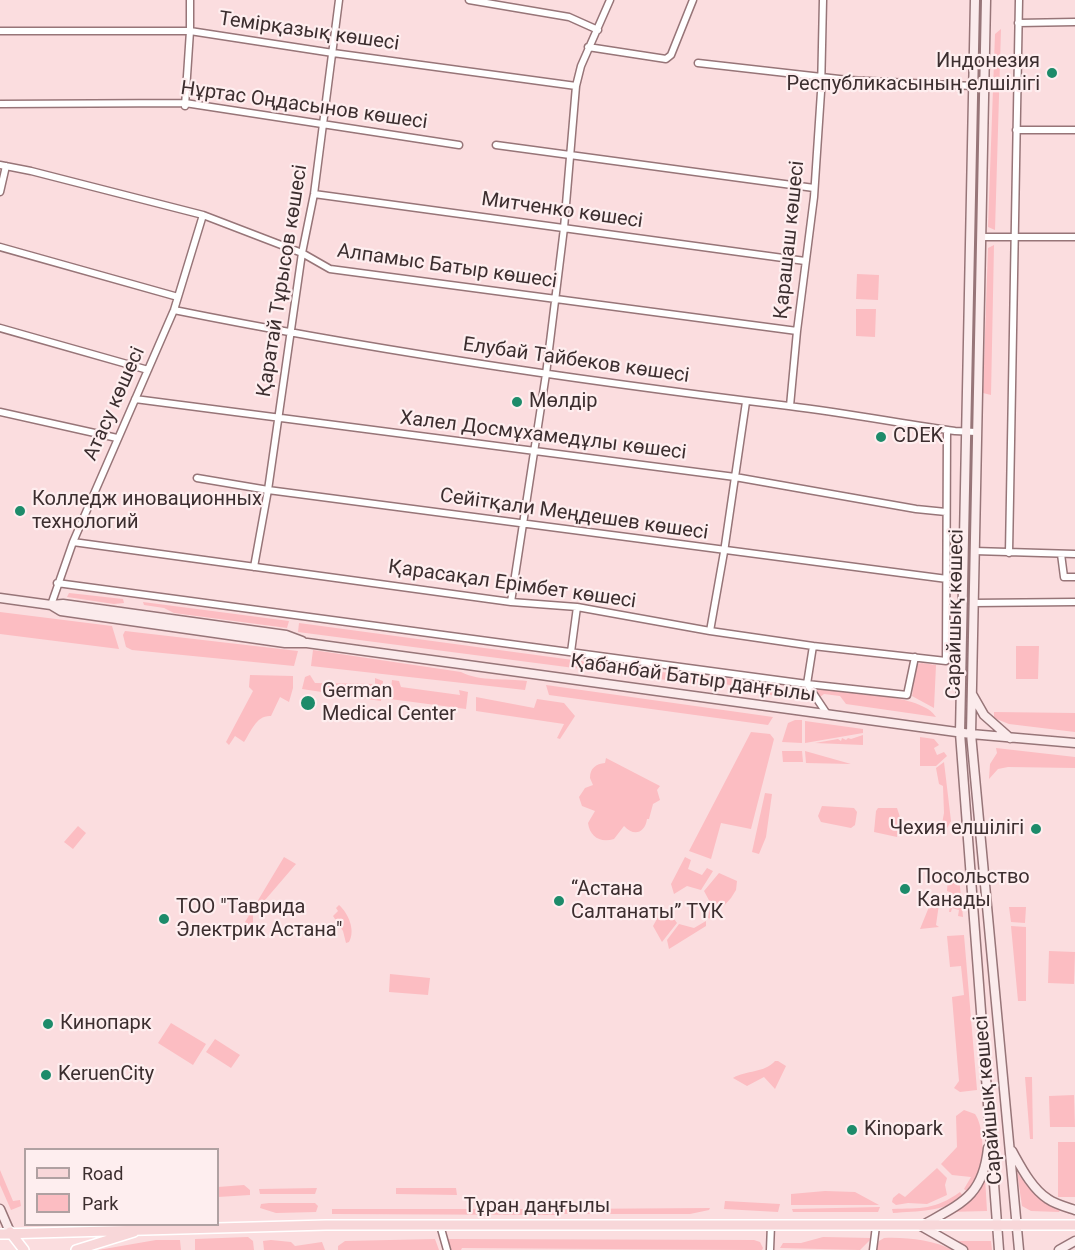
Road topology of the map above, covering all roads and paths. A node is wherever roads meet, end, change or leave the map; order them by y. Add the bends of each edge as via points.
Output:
1 (190, 0) edge
2 (339, 0) edge
3 (469, 0) edge
4 (610, 0) edge
5 (693, 0) edge
6 (823, 0) edge
7 (976, 0) edge
8 (986, 0) edge
9 (1019, 0) edge
10 (1075, 22) edge
11 (1018, 23) junction
12 (598, 30) junction
13 (0, 31) edge
14 (190, 31) junction
15 (588, 47) junction
16 (333, 53) junction
17 (984, 62) junction
18 (698, 63) dead end
19 (821, 77) junction
20 (576, 86) junction
21 (973, 86) junction
22 (0, 104) edge
23 (185, 104) junction
24 (323, 125) junction
25 (1016, 130) junction
26 (1075, 130) edge
27 (459, 145) dead end
28 (496, 146) dead end
29 (571, 155) junction
30 (3, 165) edge
31 (982, 186) junction
32 (814, 188) junction
33 (0, 192) edge
34 (314, 194) junction
35 (203, 215) junction
36 (564, 228) junction
37 (981, 237) junction
38 (1014, 237) junction
39 (1075, 237) edge
40 (0, 247) edge
41 (302, 252) junction
42 (805, 261) junction
43 (178, 297) junction
44 (554, 300) junction
45 (174, 310) junction
46 (0, 328) edge
47 (797, 331) junction
48 (289, 333) junction
49 (148, 370) junction
50 (546, 374) junction
51 (135, 399) junction
52 (746, 402) junction
53 (790, 406) junction
54 (0, 412) edge
55 (278, 418) junction
56 (947, 430) junction
57 (971, 432) junction
58 (117, 438) junction
59 (535, 453) junction
60 (735, 477) junction
61 (197, 478) dead end
62 (268, 490) junction
63 (946, 512) junction
64 (523, 524) junction
65 (73, 542) junction
66 (974, 551) junction
67 (724, 552) junction
68 (1009, 553) junction
69 (1061, 554) junction
70 (1075, 554) edge
71 (254, 567) junction
72 (1075, 577) edge
73 (947, 579) junction
74 (57, 583) junction
75 (0, 598) edge
76 (511, 602) junction
77 (1075, 602) edge
78 (973, 603) junction
79 (51, 605) junction
80 (577, 607) junction
81 (710, 631) junction
82 (813, 646) junction
83 (571, 652) junction
84 (915, 657) junction
85 (807, 684) junction
86 (971, 693) junction
87 (827, 714) junction
88 (960, 733) junction
89 (970, 734) junction
90 (1010, 738) junction
91 (1075, 743) edge
92 (990, 1130) junction
93 (1010, 1148) junction
94 (0, 1209) edge
95 (1075, 1210) edge
96 (440, 1225) junction
97 (771, 1225) junction
98 (876, 1226) junction
99 (921, 1226) junction
100 (998, 1226) junction
101 (1017, 1226) junction
102 (1075, 1226) edge
103 (143, 1228) junction
104 (5, 1233) edge
105 (1075, 1241) edge
106 (12, 1250) edge
107 (24, 1250) edge
108 (76, 1250) edge
109 (447, 1250) edge
110 (770, 1250) edge
111 (873, 1250) edge
112 (963, 1250) edge
113 (999, 1250) edge
114 (1019, 1250) edge
115 (1059, 1250) edge

1 - 14 street
2 - 16 street, Қаратай Тұрысов көшесі
3 - 12 street via 569,17
4 - 12 street
5 - 15 street via 666,59
6 - 19 street, Қарашаш көшесі
7 - 17 main road via 976,58
7 - 21 main road, Сарайшық көшесі
8 - 17 main road, Сарайшық көшесі
9 - 11 street
10 - 11 street
11 - 25 street
12 - 15 street
13 - 14 street, Темірқазық көшесі
14 - 16 street, Темірқазық көшесі
14 - 23 street
15 - 20 street
16 - 20 street, Темірқазық көшесі
16 - 24 street, Қаратай Тұрысов көшесі
17 - 31 main road, Сарайшық көшесі
18 - 19 street
19 - 21 street
19 - 32 street, Қарашаш көшесі
20 - 29 street
21 - 31 main road via 980,90
21 - 57 main road, Сарайшық көшесі
22 - 23 street, Нұртас Оңдасынов көшесі
23 - 24 street, Нұртас Оңдасынов көшесі
24 - 27 street, Нұртас Оңдасынов көшесі
24 - 34 street, Қаратай Тұрысов көшесі
25 - 26 street
25 - 38 street
28 - 29 street
29 - 32 street
29 - 36 street
30 - 33 street
30 - 35 street, Алпамыс Батыр көшесі
31 - 37 main road, Сарайшық көшесі
32 - 42 street, Қарашаш көшесі
34 - 36 street, Митченко көшесі
34 - 41 street, Қаратай Тұрысов көшесі
35 - 41 street, Алпамыс Батыр көшесі
35 - 43 street, Атасу көшесі
36 - 42 street, Митченко көшесі
36 - 44 street
37 - 38 street
37 - 57 main road, Сарайшық көшесі
38 - 39 street
38 - 68 street
40 - 43 street
41 - 44 street, Алпамыс Батыр көшесі via 330,268
41 - 48 street, Қаратай Тұрысов көшесі
42 - 47 street, Қарашаш көшесі
43 - 45 street, Атасу көшесі
44 - 47 street, Алпамыс Батыр көшесі
44 - 50 street
45 - 48 street, Елубай Тайбеков көшесі
45 - 49 street, Атасу көшесі
46 - 49 street
47 - 53 street, Қарашаш көшесі
48 - 50 street, Елубай Тайбеков көшесі
48 - 55 street, Қаратай Тұрысов көшесі
49 - 51 street, Атасу көшесі
50 - 52 street, Елубай Тайбеков көшесі
50 - 59 street
51 - 55 street, Халел Досмұхамедұлы көшесі
51 - 58 street, Атасу көшесі
52 - 53 street, Елубай Тайбеков көшесі
52 - 60 street
53 - 56 street, Елубай Тайбеков көшесі
54 - 58 street
55 - 59 street, Халел Досмұхамедұлы көшесі
55 - 62 street, Қаратай Тұрысов көшесі
56 - 57 street, Елубай Тайбеков көшесі
56 - 63 street
57 - 66 main road, Сарайшық көшесі
57 - 88 main road, Сарайшық көшесі
58 - 65 street, Атасу көшесі
59 - 60 street, Халел Досмұхамедұлы көшесі
59 - 64 street
60 - 63 street, Халел Досмұхамедұлы көшесі
60 - 67 street
61 - 62 street, Сейітқали Меңдешев көшесі
62 - 64 street, Сейітқали Меңдешев көшесі
62 - 71 street, Қаратай Тұрысов көшесі
63 - 73 street
64 - 67 street, Сейітқали Меңдешев көшесі
64 - 76 street
65 - 71 street, Қарасақал Ерімбет көшесі
65 - 74 street, Атасу көшесі
66 - 68 street
66 - 78 main road, Сарайшық көшесі
67 - 73 street, Сейітқали Меңдешев көшесі
67 - 81 street
68 - 69 street
69 - 70 street
69 - 72 street via 1064,577
71 - 76 street, Қарасақал Ерімбет көшесі
73 - 84 street, Қарасақал Ерімбет көшесі via 946,661
74 - 79 street, Атасу көшесі
74 - 83 street
75 - 79 main road, Қабанбай Батыр даңғылы
76 - 80 street, Қарасақал Ерімбет көшесі
77 - 78 street
78 - 86 main road, Сарайшық көшесі
79 - 87 main road, Қабанбай Батыр даңғылы via 119,620
80 - 81 street, Қарасақал Ерімбет көшесі
80 - 83 street
81 - 82 street, Қарасақал Ерімбет көшесі
82 - 84 street, Қарасақал Ерімбет көшесі
82 - 85 street
83 - 85 street
84 - 85 street via 907,695
85 - 87 street
86 - 89 main road, Сарайшық көшесі
86 - 90 main road via 984,716
87 - 88 main road, Қабанбай Батыр даңғылы
88 - 89 main road, Қабанбай Батыр даңғылы
88 - 92 main road, Сарайшық көшесі
89 - 90 main road, Қабанбай Батыр даңғылы
89 - 93 main road, Сарайшық көшесі
90 - 91 main road, Қабанбай Батыр даңғылы
92 - 99 main road via 986,1165 975,1190
92 - 100 main road, Сарайшық көшесі
93 - 95 main road via 1047,1199
93 - 101 main road, Сарайшық көшесі
94 - 104 main road
96 - 97 main road, Тұран даңғылы
96 - 103 main road, Тұран даңғылы
96 - 109 street
97 - 98 main road, Тұран даңғылы
97 - 110 street
98 - 99 main road, Тұран даңғылы
98 - 111 street
99 - 100 main road, Тұран даңғылы
99 - 112 main road
100 - 101 main road, Тұран даңғылы
100 - 113 main road, Сарайшық көшесі
101 - 102 main road, Тұран даңғылы
101 - 114 main road, Сарайшық көшесі
103 - 104 main road, Тұран даңғылы
103 - 108 main road
104 - 106 main road
104 - 107 main road
105 - 115 main road

